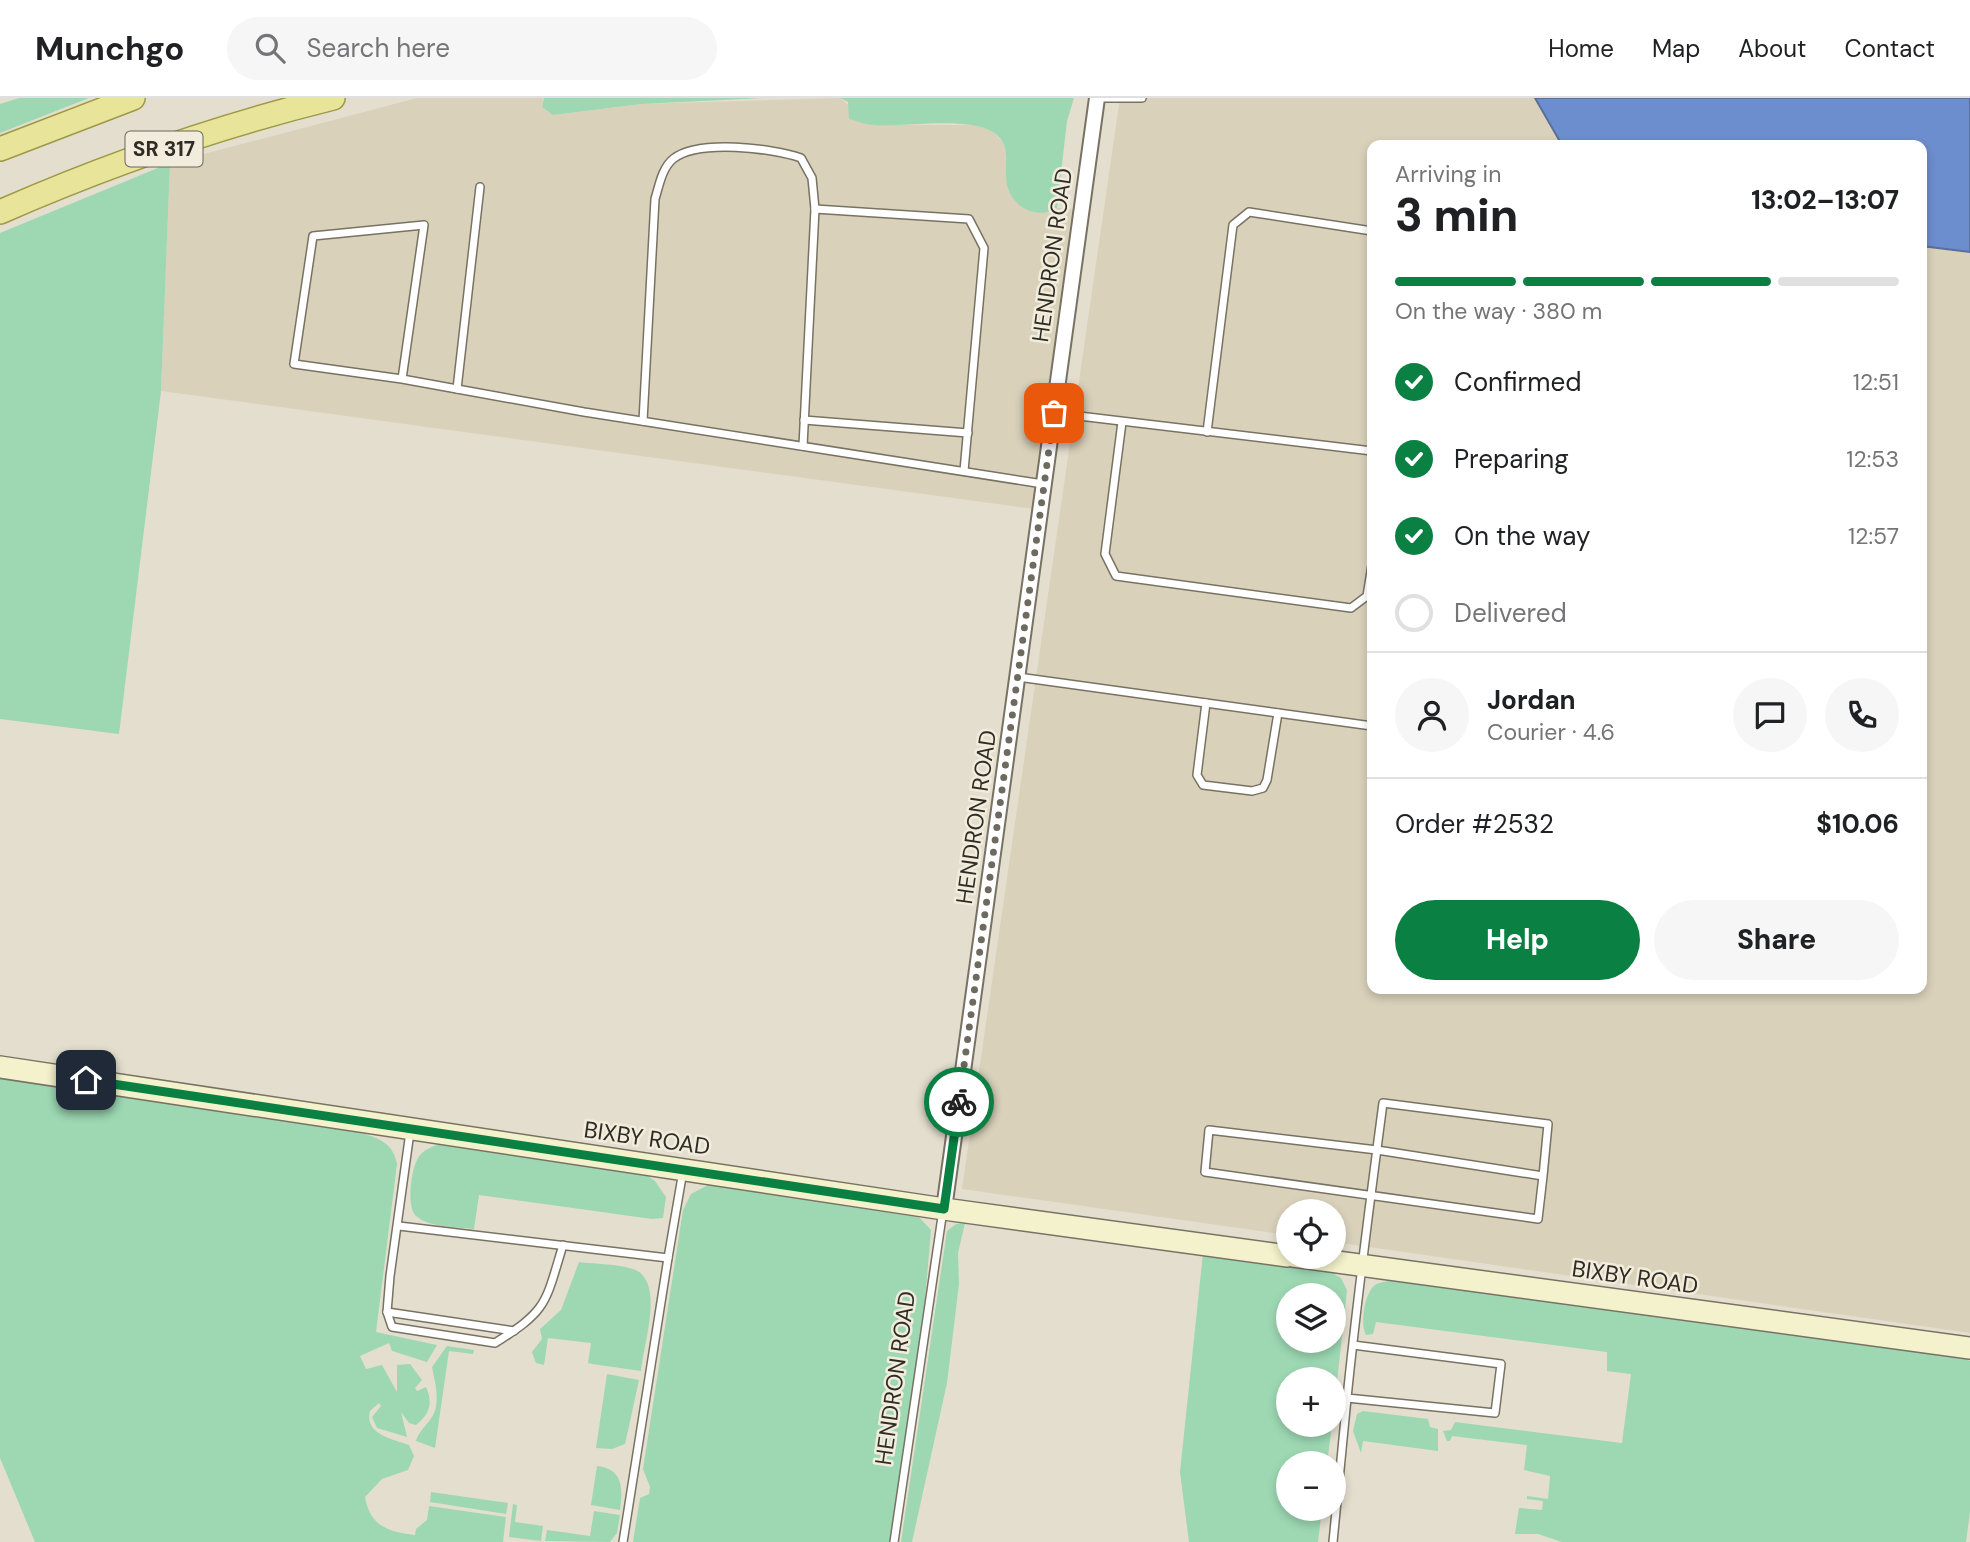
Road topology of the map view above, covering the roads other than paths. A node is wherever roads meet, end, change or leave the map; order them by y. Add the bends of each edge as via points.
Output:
1 (133, 98) edge
2 (333, 98) edge
3 (1097, 98) edge
4 (1142, 98) edge
5 (0, 149) edge
6 (480, 187) dead end
7 (815, 209) junction
8 (0, 212) edge
9 (1367, 230) edge
10 (402, 379) junction
11 (457, 389) junction
12 (1054, 413) junction
13 (804, 420) junction
14 (643, 421) junction
15 (1122, 422) junction
16 (1207, 432) junction
17 (968, 433) junction
18 (803, 446) junction
19 (1367, 450) edge
20 (964, 471) junction
21 (1044, 484) junction
22 (1367, 596) edge
23 (1018, 677) junction
24 (1206, 703) junction
25 (1278, 713) junction
26 (1367, 725) edge
27 (0, 1067) edge
28 (411, 1130) junction
29 (1377, 1150) junction
30 (683, 1170) junction
31 (1543, 1176) junction
32 (1370, 1194) junction
33 (944, 1209) junction
34 (399, 1226) junction
35 (563, 1245) junction
36 (1276, 1254) edge
37 (668, 1258) junction
38 (1346, 1264) edge
39 (1361, 1266) junction
40 (387, 1312) junction
41 (514, 1331) junction
42 (1353, 1345) junction
43 (1970, 1348) edge
44 (1347, 1398) junction
45 (623, 1542) edge
46 (894, 1542) edge
47 (1333, 1542) edge

1 - 5 main road, SR 317
2 - 8 main road, SR 317 via 166,148
3 - 4 lane
3 - 12 street, HENDRON ROAD
6 - 11 lane
7 - 13 lane
7 - 14 lane via 812,178 801,158 777,150 695,148 672,160 655,199
7 - 17 lane via 969,219 984,248
9 - 16 lane via 1249,212 1233,225
10 - 10 lane via 294,364 313,236 424,225
10 - 11 lane
11 - 14 lane
12 - 15 lane
12 - 21 street, HENDRON ROAD
13 - 17 lane
13 - 18 lane
14 - 18 lane
15 - 16 lane
15 - 22 lane via 1105,554 1116,576 1351,608
16 - 19 lane
17 - 20 lane
18 - 20 lane
20 - 21 lane
21 - 23 street, HENDRON ROAD
23 - 24 lane
23 - 33 street, HENDRON ROAD
24 - 25 lane
24 - 25 lane via 1197,775 1203,785 1252,791 1263,788
25 - 26 lane
27 - 28 street, BIXBY ROAD
28 - 30 street, BIXBY ROAD
28 - 34 lane
29 - 31 lane
29 - 31 lane via 1383,1103 1548,1124
29 - 32 lane
29 - 32 lane via 1209,1130 1205,1172
30 - 33 street, BIXBY ROAD
30 - 37 lane
31 - 32 lane via 1538,1219
32 - 39 lane
33 - 36 street, BIXBY ROAD
33 - 46 lane, HENDRON ROAD
34 - 35 lane
34 - 40 lane
35 - 37 lane
35 - 41 lane via 547,1299
37 - 45 lane
38 - 39 street, BIXBY ROAD
39 - 42 lane
39 - 43 street, BIXBY ROAD
40 - 41 lane
40 - 41 lane via 392,1327 495,1343
42 - 44 lane
42 - 44 lane via 1501,1364 1495,1413
44 - 47 lane

